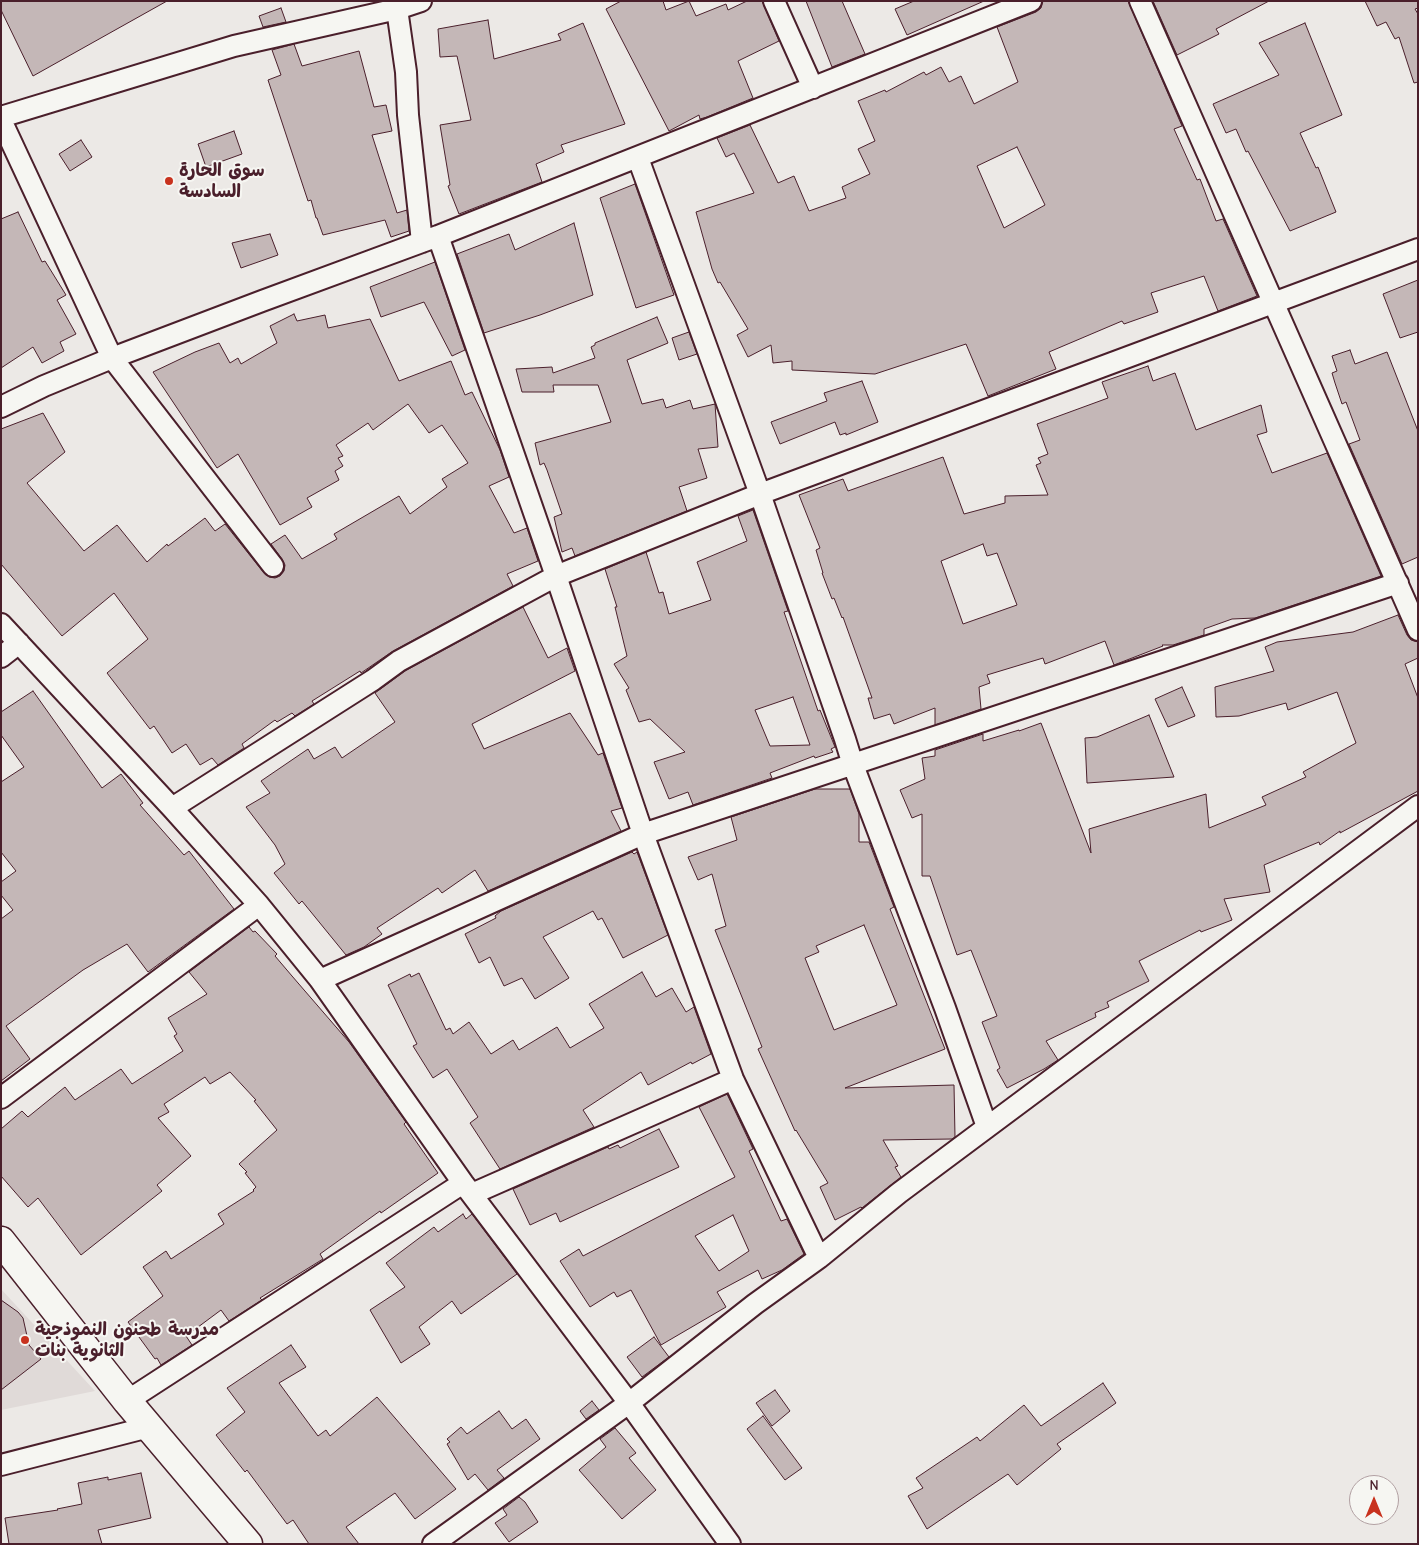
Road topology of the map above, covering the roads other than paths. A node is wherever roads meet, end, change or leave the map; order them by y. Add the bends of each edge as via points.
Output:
1 (420, 1) edge
2 (774, 1) edge
3 (1031, 1) edge
4 (1140, 1) edge
5 (396, 9) junction
6 (813, 88) junction
7 (1, 118) edge
8 (638, 158) junction
9 (430, 239) junction
10 (1418, 249) edge
11 (1272, 302) junction
12 (112, 358) junction
13 (1, 407) edge
14 (760, 494) junction
15 (273, 566) dead end
16 (556, 576) junction
17 (1398, 583) junction
18 (1, 624) edge
19 (1418, 630) edge
20 (19, 644) junction
21 (1, 657) edge
22 (853, 765) junction
23 (1418, 806) edge
24 (172, 808) junction
25 (643, 834) junction
26 (259, 904) junction
27 (320, 980) junction
28 (733, 1080) junction
29 (1, 1098) edge
30 (987, 1127) junction
31 (468, 1189) junction
32 (1, 1242) edge
33 (819, 1258) junction
34 (127, 1401) junction
35 (629, 1403) junction
36 (149, 1427) junction
37 (1, 1465) edge
38 (248, 1544) edge
39 (433, 1544) edge
40 (730, 1544) edge

1 - 5 street
2 - 6 street
3 - 6 street
4 - 11 street
5 - 7 street via 234,46
5 - 9 street via 406,72 410,132
6 - 8 street
7 - 12 street
8 - 9 street
8 - 14 street
9 - 12 street
9 - 16 street
10 - 11 street
11 - 14 street
11 - 17 street
12 - 13 street
12 - 15 street
14 - 16 street
14 - 22 street
16 - 24 street via 400,661
16 - 25 street
17 - 19 street
17 - 22 street
18 - 20 street
20 - 21 street
20 - 24 street
22 - 25 street
22 - 30 street
23 - 30 street
24 - 26 street
25 - 27 street
25 - 28 street
26 - 27 street
26 - 29 street
27 - 31 street
28 - 31 street
28 - 33 street
30 - 33 street
31 - 34 street
31 - 35 street
32 - 34 street
33 - 35 street
34 - 36 street
35 - 39 street
35 - 40 street
36 - 37 street
36 - 38 street

